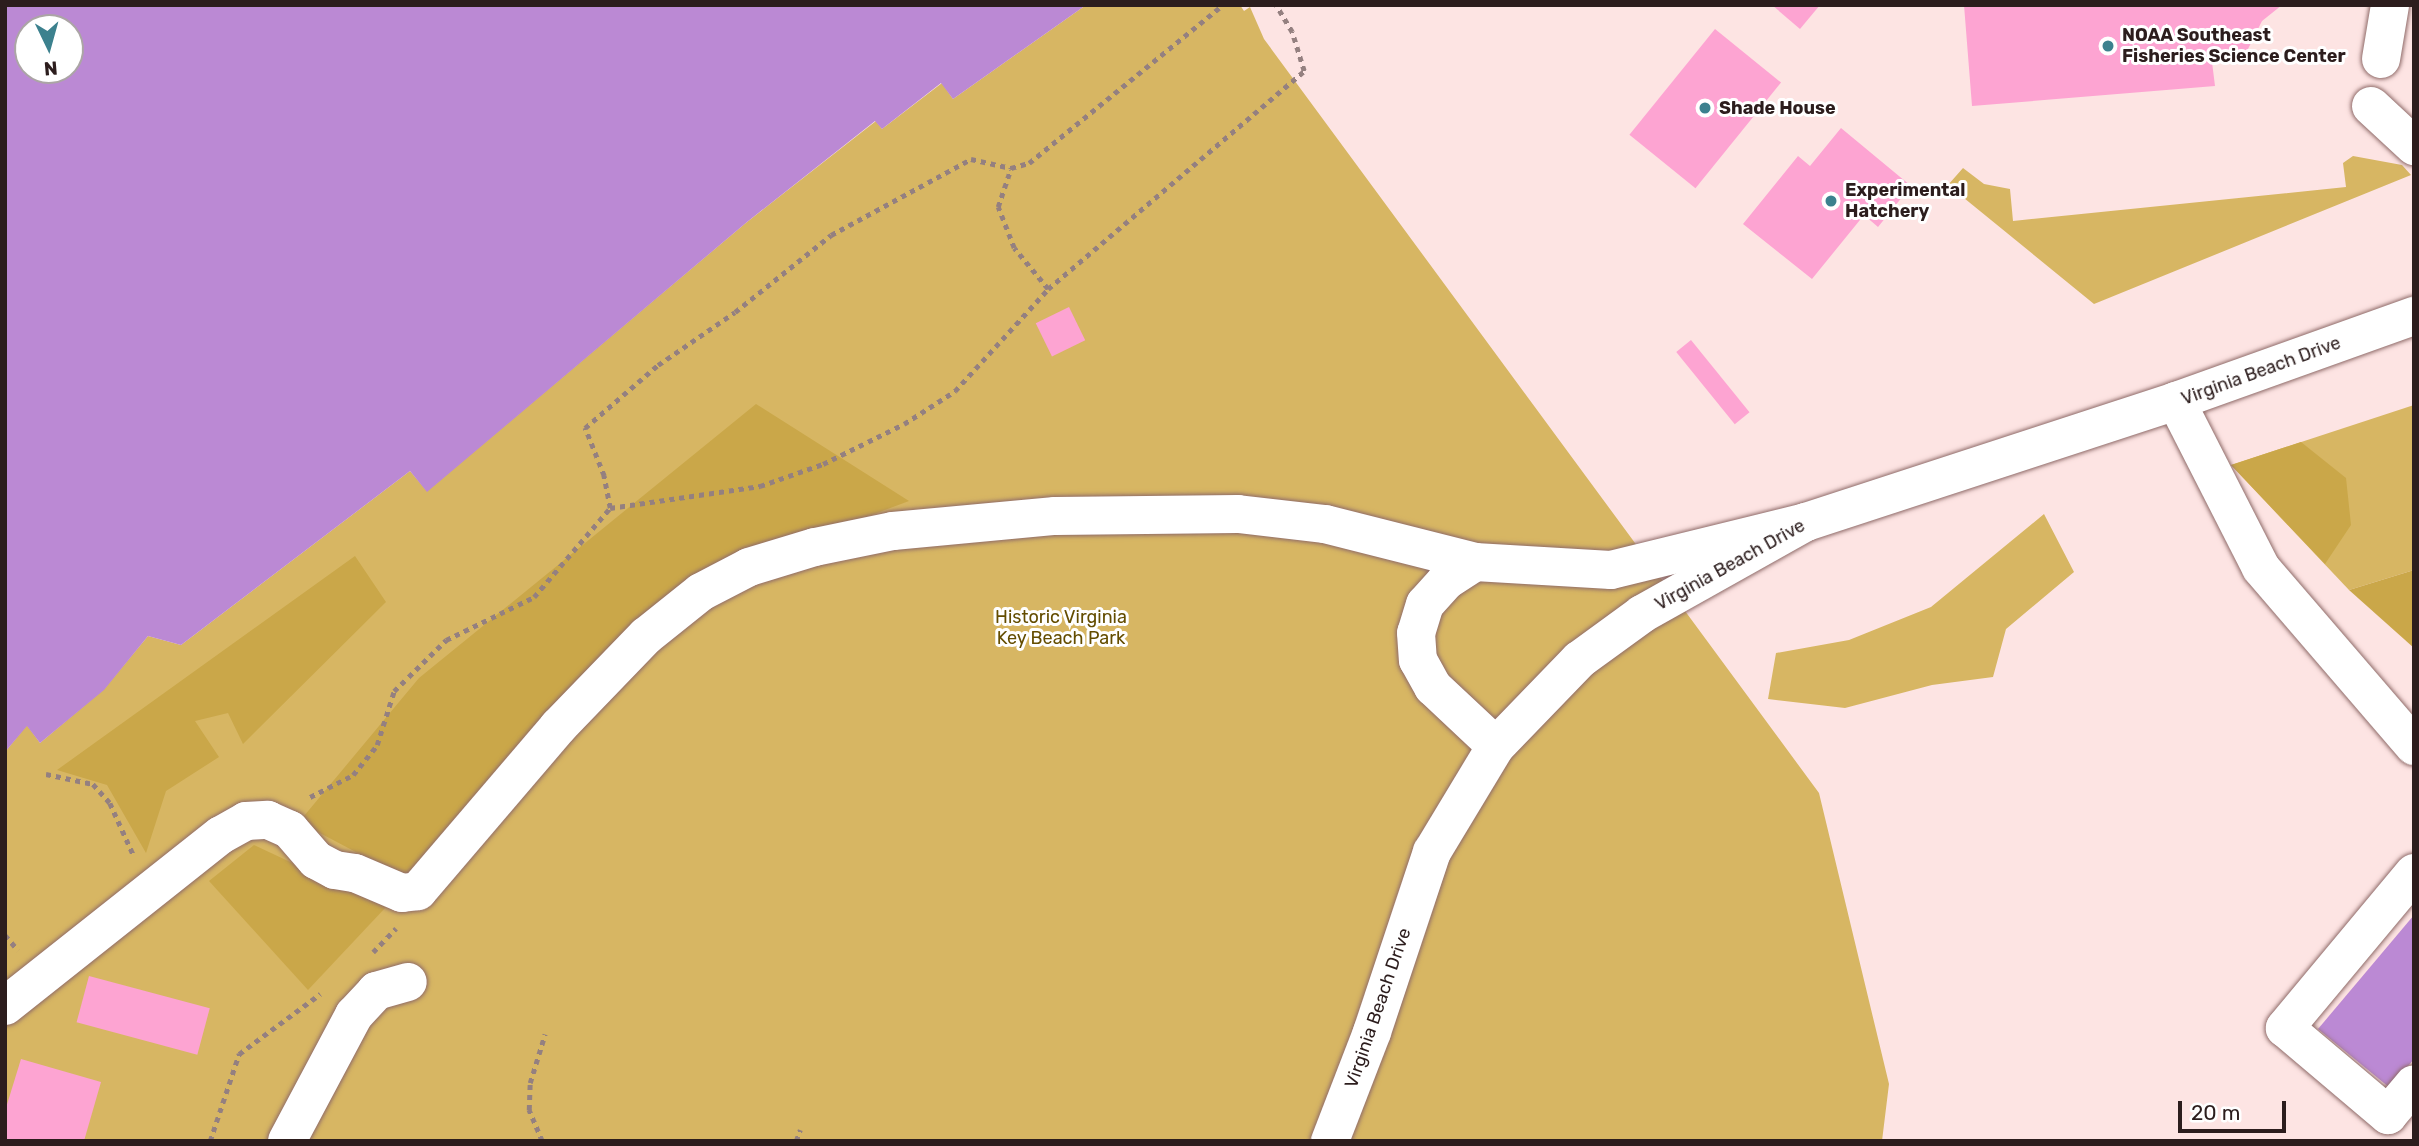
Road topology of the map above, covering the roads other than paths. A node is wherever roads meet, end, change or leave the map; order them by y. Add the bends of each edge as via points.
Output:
1 (2390, 5) edge
2 (2381, 59) dead end
3 (2371, 106) dead end
4 (2414, 146) edge
5 (2414, 316) edge
6 (2176, 401) junction
7 (1807, 522) junction
8 (1475, 562) junction
9 (1496, 746) junction
10 (2414, 746) edge
11 (2414, 873) edge
12 (408, 982) dead end
13 (5, 1006) edge
14 (2414, 1084) edge
15 (287, 1141) edge
16 (1330, 1141) edge

1 - 2 street
3 - 4 street
5 - 6 street, Virginia Beach Drive
6 - 7 street, Virginia Beach Drive
6 - 10 street via 2261,568
7 - 8 street via 1611,570
7 - 9 street, Virginia Beach Drive via 1642,614 1579,660
8 - 9 street via 1446,581 1425,604 1416,633 1418,660 1433,687
8 - 13 street via 1325,524 1225,513 1055,516 893,531 815,547 749,568 701,592 646,636 558,727 418,891 402,893 355,873 335,870 316,860 290,830 268,820 246,821 220,835
9 - 16 street, Virginia Beach Drive via 1432,852
11 - 14 street via 2286,1028 2388,1115
12 - 15 street via 376,991 354,1014

